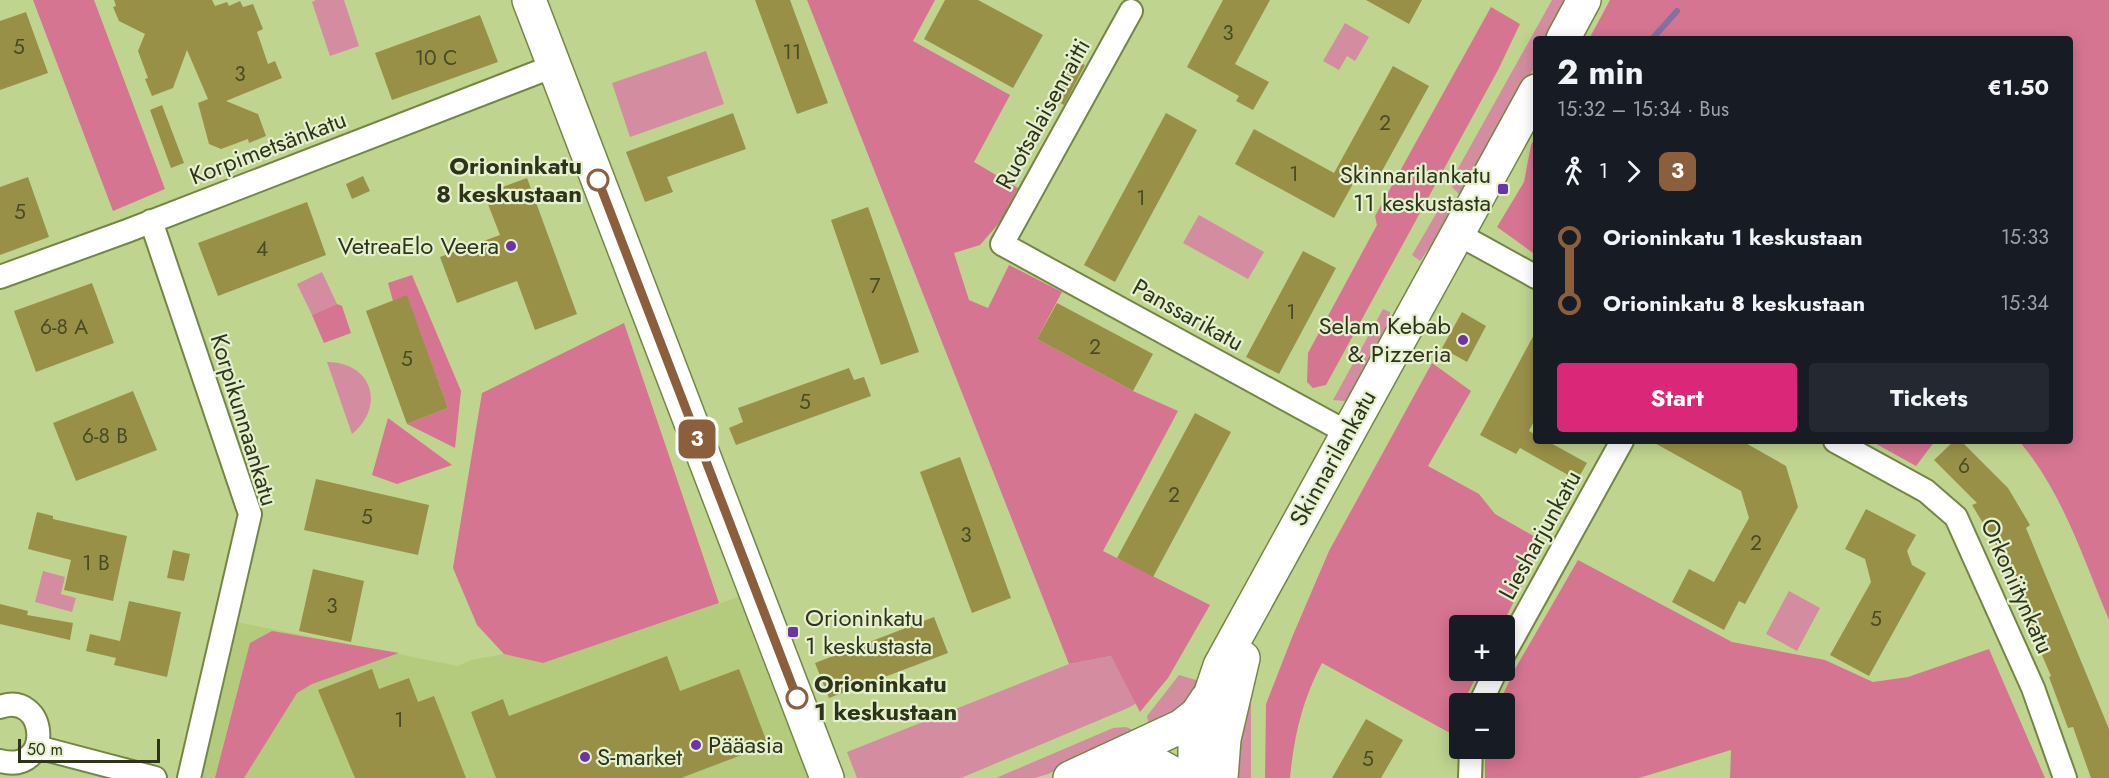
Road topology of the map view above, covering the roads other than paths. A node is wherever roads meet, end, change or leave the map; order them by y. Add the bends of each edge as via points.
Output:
1 (529, 0) edge
2 (1584, 0) edge
3 (1131, 11) dead end
4 (1565, 36) edge
5 (554, 66) junction
6 (1533, 96) edge
7 (151, 221) junction
8 (1458, 234) junction
9 (1002, 244) joint
10 (1533, 275) edge
11 (0, 277) edge
12 (1348, 433) junction
13 (1620, 444) edge
14 (1840, 444) edge
15 (1269, 574) junction
16 (1515, 634) edge
17 (0, 707) edge
18 (1227, 725) junction
19 (36, 747) junction
20 (1184, 751) edge
21 (1471, 759) edge
22 (0, 761) edge
23 (155, 778) edge
24 (189, 778) edge
25 (827, 778) edge
26 (1070, 778) edge
27 (1181, 778) edge
28 (1216, 778) edge
29 (1221, 778) edge
30 (1470, 778) edge
31 (2065, 778) edge

1 - 5 main road
2 - 4 main road
3 - 9 street, Ruotsalaisenraitti
5 - 7 street, Korpimetsänkatu
5 - 25 main road
6 - 8 main road, Skinnarilankatu
7 - 11 street, Korpimetsänkatu
7 - 24 street, Korpikunnaankatu via 250,514
8 - 10 street
8 - 12 main road, Skinnarilankatu
9 - 12 street, Panssarikatu
12 - 15 main road, Skinnarilankatu
13 - 16 street, Liesharjunkatu
14 - 31 street, Orkoniitynkatu via 1926,491 1956,517 2033,688
15 - 18 main road, Skinnarilankatu via 1238,672
15 - 20 main road, Skinnarilankatu via 1220,666
17 - 19 street via 14,705 30,713 39,729
18 - 20 main road
18 - 29 main road, Skinnarilankatu
19 - 22 street via 20,762
19 - 23 street
20 - 26 main road via 1146,741
20 - 27 main road
20 - 28 main road
21 - 30 street

